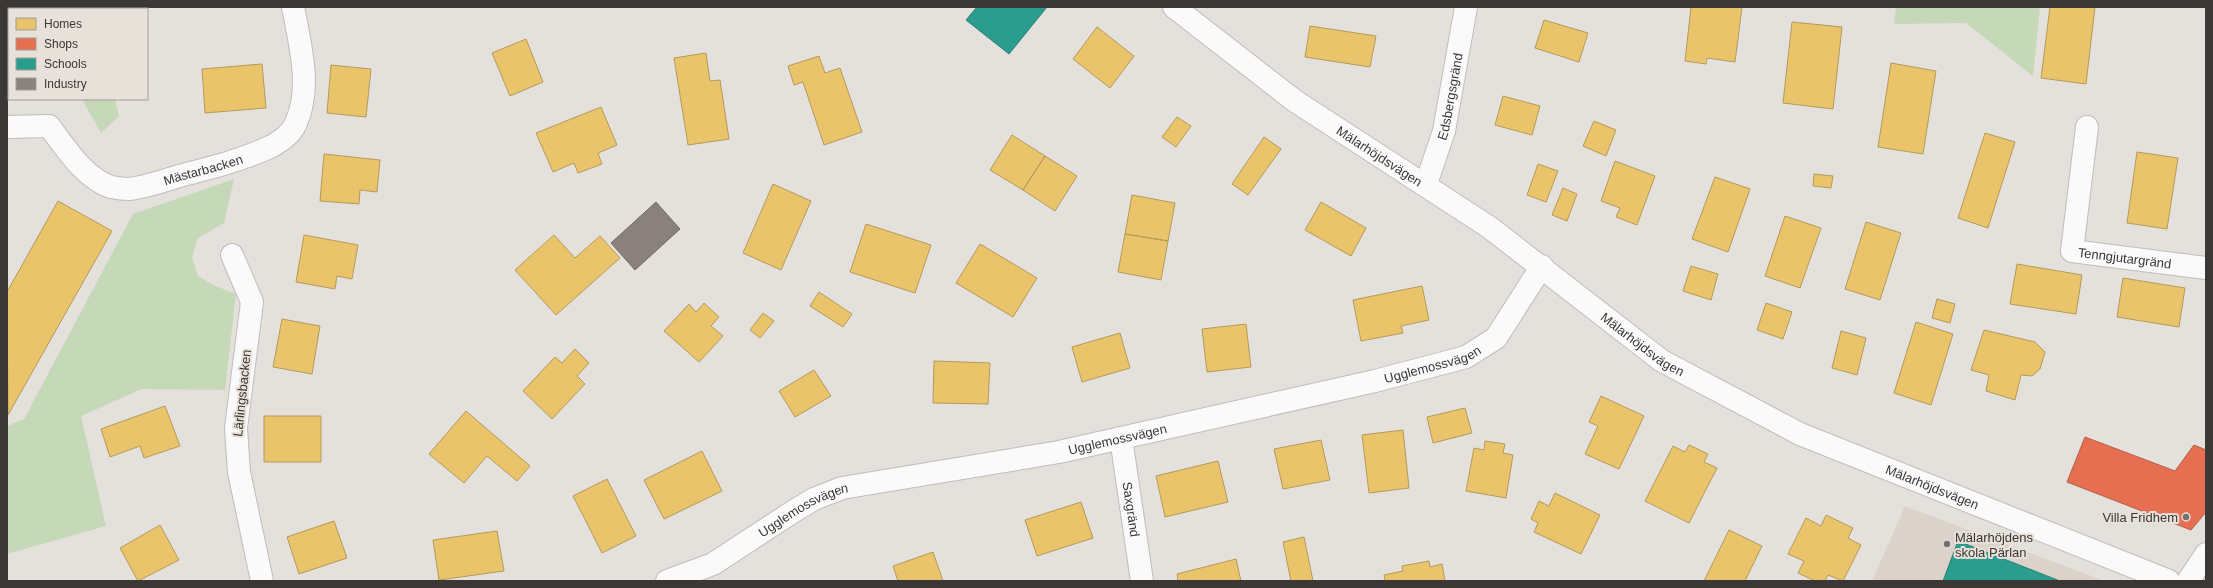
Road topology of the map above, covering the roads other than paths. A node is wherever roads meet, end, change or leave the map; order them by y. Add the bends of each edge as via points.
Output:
1 (293, 7) edge
2 (1174, 7) edge
3 (1466, 7) edge
4 (7, 127) edge
5 (2087, 127) dead end
6 (1426, 184) junction
7 (232, 255) dead end
8 (1542, 266) junction
9 (2206, 268) edge
10 (1121, 438) junction
11 (2206, 554) edge
12 (715, 573) edge
13 (262, 581) edge
14 (667, 581) edge
15 (1142, 581) edge
16 (2169, 581) edge
17 (2188, 581) edge

1 - 4 street, Mästarbacken via 303,60 302,106 295,125 283,139 272,146 202,170 127,189 111,187 86,170 49,126
2 - 6 street, Mälarhöjdsvägen via 1295,101
3 - 6 street, Edsbergsgränd via 1444,131
5 - 9 street, Tenngjutargränd via 2072,250
6 - 8 street, Mälarhöjdsvägen
7 - 13 street, Lärlingsbacken via 252,302 236,428 239,472
8 - 10 street, Ugglemossvägen via 1496,338 1466,357 1375,382
8 - 16 street, Mälarhöjdsvägen via 1662,361 1800,434
10 - 12 street, Ugglemossvägen via 1059,452 842,488 814,499 794,511
10 - 15 street, Saxgränd
11 - 17 street
12 - 14 street, Ugglemossvägen

